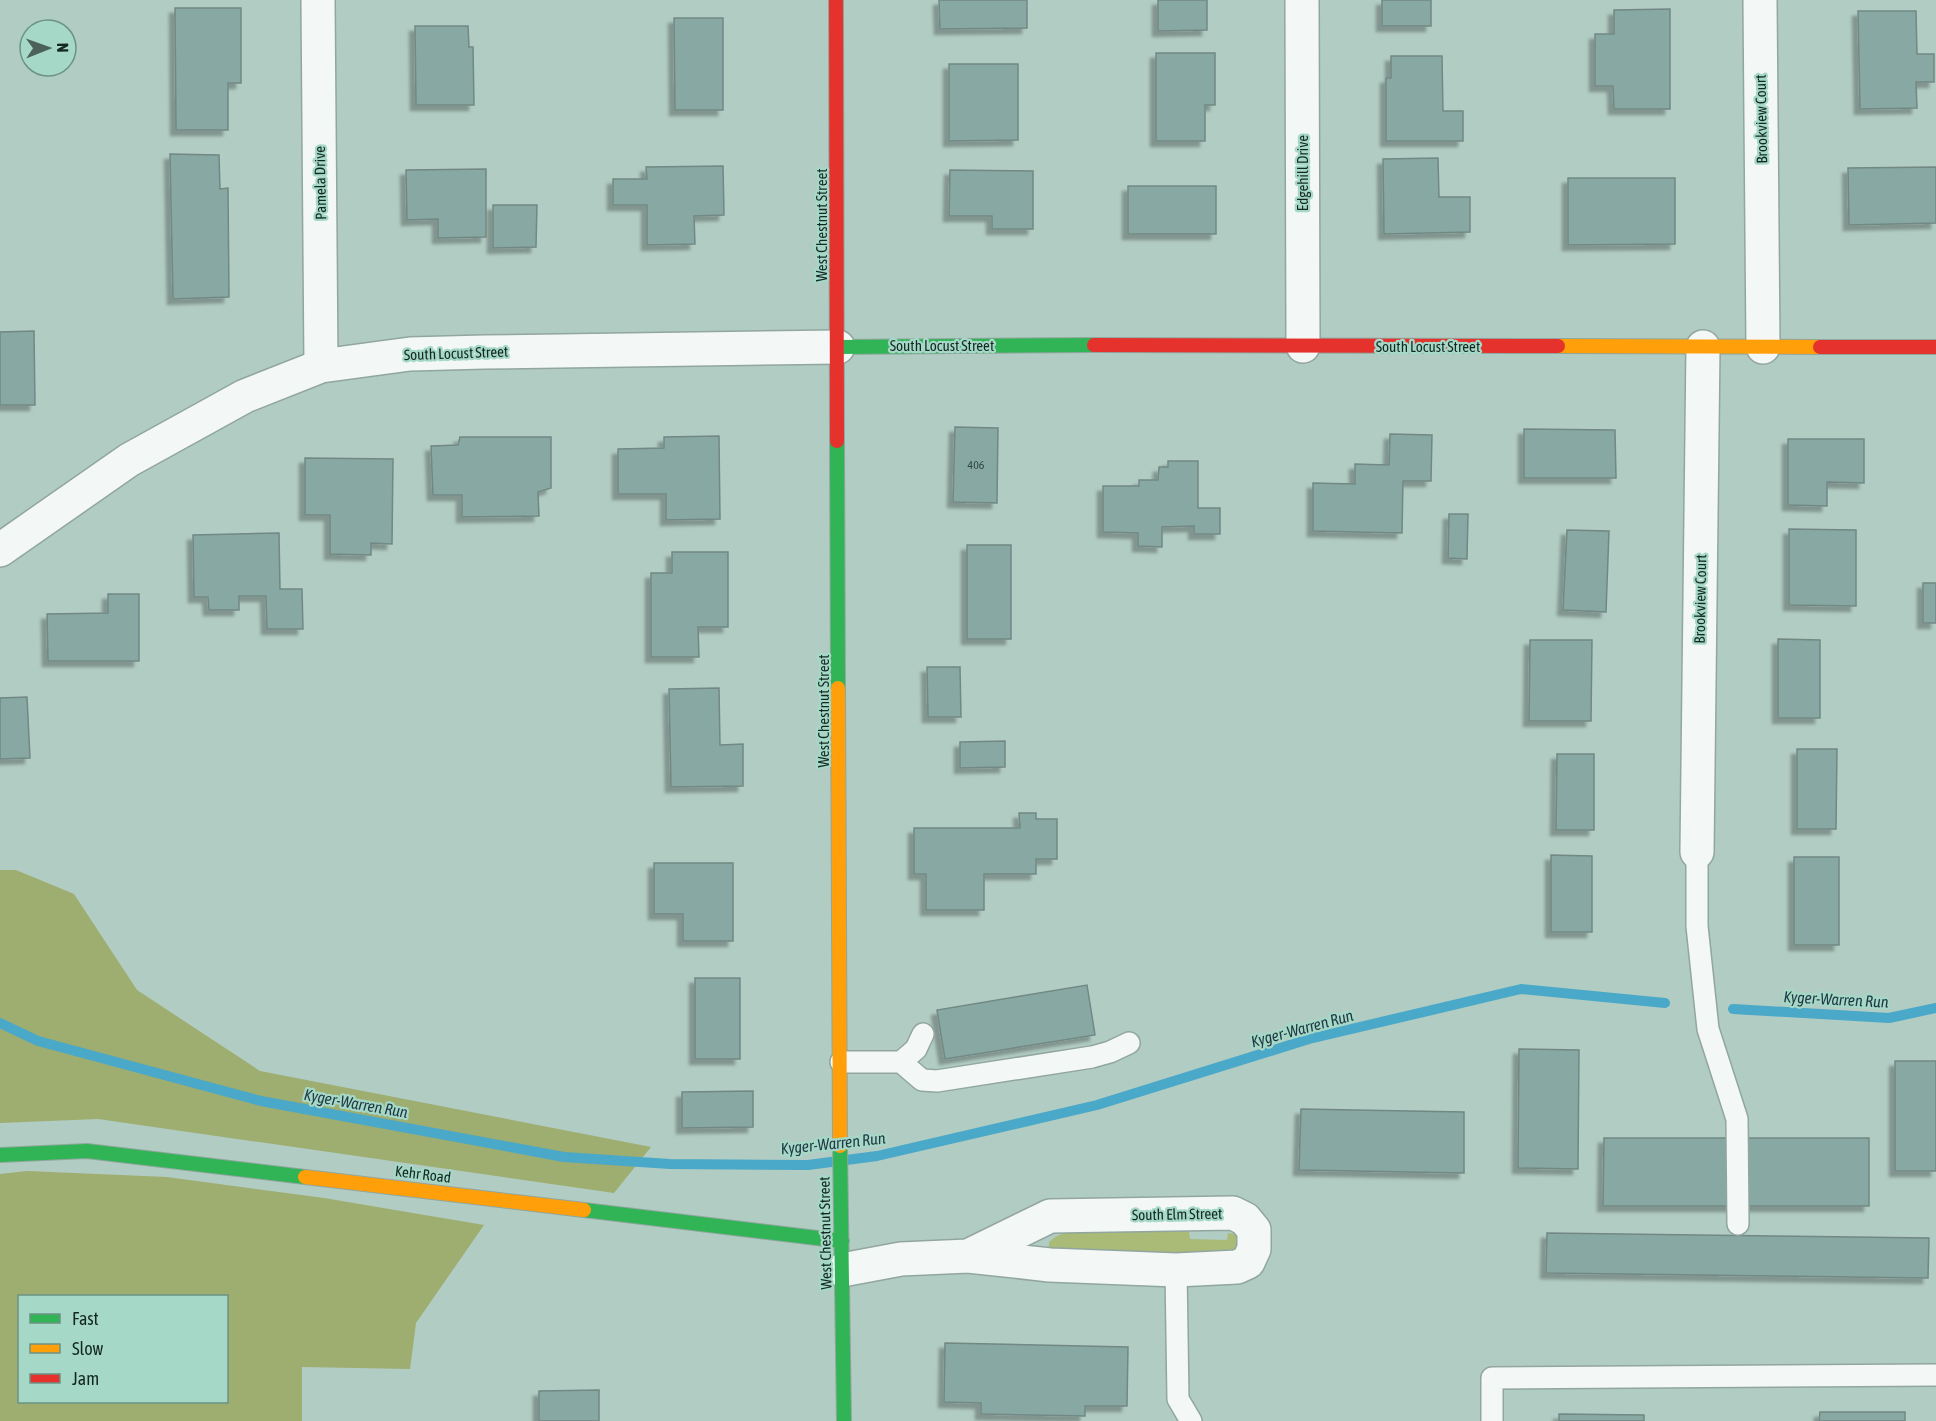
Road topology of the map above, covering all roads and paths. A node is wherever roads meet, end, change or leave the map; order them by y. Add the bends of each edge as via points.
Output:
1 (318, 0) edge
2 (836, 0) edge
3 (1302, 0) edge
4 (1760, 0) edge
5 (1303, 346) junction
6 (1763, 346) junction
7 (838, 347) junction
8 (1704, 347) junction
9 (1936, 347) edge
10 (321, 366) junction
11 (0, 550) edge
12 (1697, 852) joint
13 (923, 1034) dead end
14 (1129, 1043) dead end
15 (841, 1062) junction
16 (901, 1062) junction
17 (0, 1155) edge
18 (1738, 1224) dead end
19 (842, 1255) junction
20 (969, 1256) junction
21 (1176, 1270) junction
22 (1936, 1375) edge
23 (843, 1421) edge
24 (1191, 1421) edge
25 (1492, 1421) edge

1 - 10 street, Pamela Drive
2 - 7 street, West Chestnut Street
3 - 5 street, Edgehill Drive
4 - 6 street, Brookview Court
5 - 7 street, South Locust Street
5 - 8 street, South Locust Street
6 - 8 street, South Locust Street
6 - 9 street, South Locust Street
7 - 10 street, South Locust Street via 410,354
7 - 15 street, West Chestnut Street
8 - 12 street, Brookview Court
10 - 11 street, South Locust Street via 245,396 138,454
12 - 18 lane via 1697,926 1708,1029 1737,1119
13 - 16 lane
14 - 16 lane via 1092,1056 937,1081 922,1080
15 - 16 lane
15 - 19 street, West Chestnut Street
17 - 19 street, Kehr Road via 87,1151
19 - 20 street, South Elm Street via 901,1259
19 - 23 street, West Chestnut Street
20 - 21 street, South Elm Street via 1050,1265
20 - 21 street, South Elm Street via 1050,1216 1233,1213 1254,1230 1254,1249 1248,1262 1237,1268
21 - 24 lane via 1178,1399
22 - 25 lane via 1492,1378

